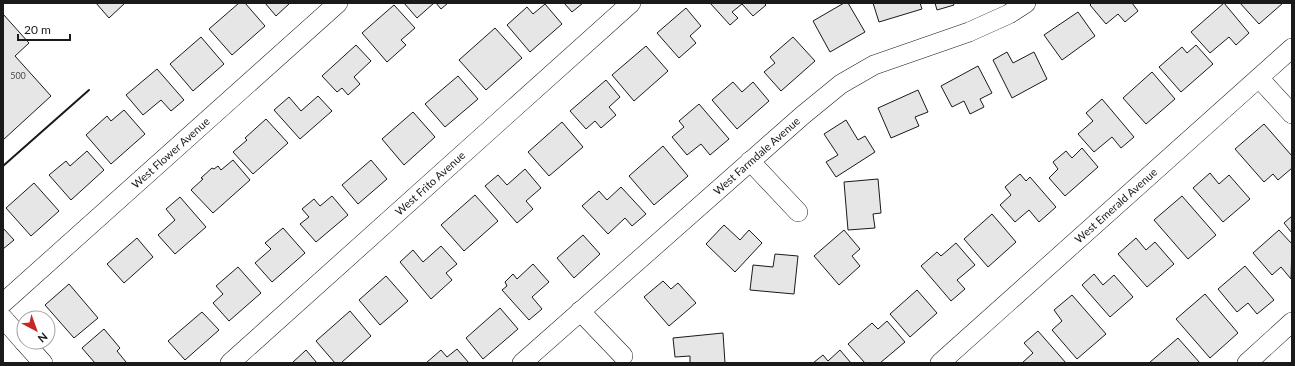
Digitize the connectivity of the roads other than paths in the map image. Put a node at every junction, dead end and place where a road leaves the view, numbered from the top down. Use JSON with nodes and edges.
{"nodes":[{"id":1,"x":338,"y":3,"type":"edge"},
{"id":2,"x":631,"y":3,"type":"edge"},
{"id":3,"x":1026,"y":3,"type":"edge"},
{"id":4,"x":1292,"y":48,"type":"edge"},
{"id":5,"x":1259,"y":78,"type":"junction"},
{"id":6,"x":1292,"y":114,"type":"edge"},
{"id":7,"x":750,"y":161,"type":"junction"},
{"id":8,"x":798,"y":212,"type":"dead end"},
{"id":9,"x":3,"y":303,"type":"edge"},
{"id":10,"x":580,"y":311,"type":"junction"},
{"id":11,"x":3,"y":318,"type":"edge"},
{"id":12,"x":1292,"y":322,"type":"edge"},
{"id":13,"x":16,"y":333,"type":"edge"},
{"id":14,"x":31,"y":350,"type":"edge"},
{"id":15,"x":623,"y":356,"type":"dead end"},
{"id":16,"x":43,"y":363,"type":"edge"},
{"id":17,"x":230,"y":363,"type":"edge"},
{"id":18,"x":522,"y":363,"type":"edge"},
{"id":19,"x":940,"y":363,"type":"edge"},
{"id":20,"x":1246,"y":363,"type":"edge"}],
"edges":[{"from":1,"to":9,"type":"street","name":"West Flower Avenue"},
{"from":2,"to":17,"type":"street","name":"West Frito Avenue"},
{"from":3,"to":7,"type":"street","name":"West Farmdale Avenue"},
{"from":4,"to":5,"type":"street","name":"West Emerald Avenue"},
{"from":5,"to":6,"type":"street"},
{"from":5,"to":19,"type":"street","name":"West Emerald Avenue"},
{"from":7,"to":8,"type":"street"},
{"from":7,"to":10,"type":"street","name":"West Farmdale Avenue"},
{"from":10,"to":15,"type":"street"},
{"from":10,"to":18,"type":"street","name":"West Farmdale Avenue"},
{"from":11,"to":13,"type":"street"},
{"from":12,"to":20,"type":"street"},
{"from":14,"to":16,"type":"street"}]}
